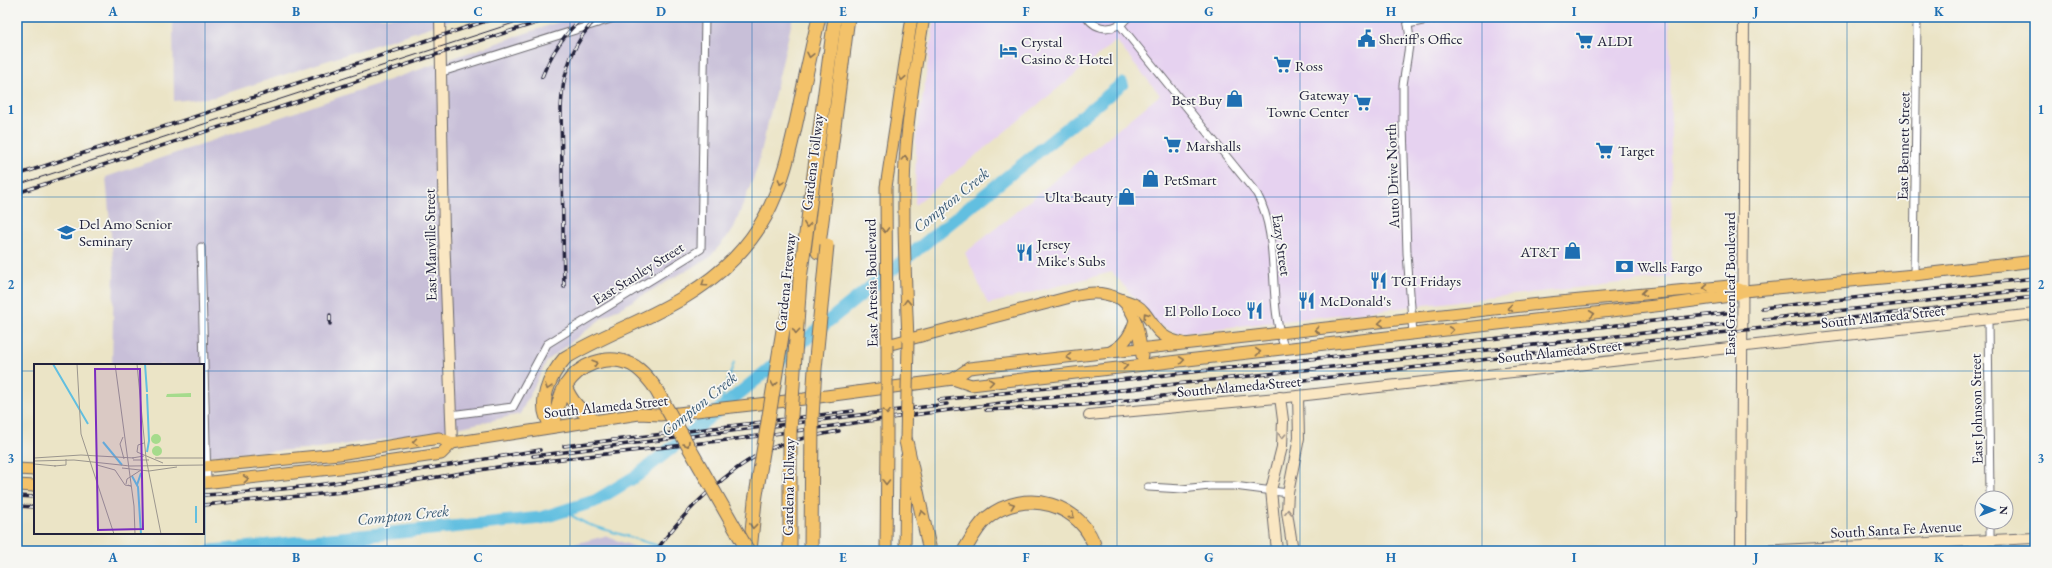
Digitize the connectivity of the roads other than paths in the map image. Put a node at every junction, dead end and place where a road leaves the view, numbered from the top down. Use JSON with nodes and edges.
{"nodes":[{"id":1,"x":440,"y":17,"type":"edge"},
{"id":2,"x":617,"y":17,"type":"edge"},
{"id":3,"x":705,"y":17,"type":"edge"},
{"id":4,"x":819,"y":17,"type":"edge"},
{"id":5,"x":835,"y":17,"type":"edge"},
{"id":6,"x":842,"y":17,"type":"edge"},
{"id":7,"x":848,"y":17,"type":"edge"},
{"id":8,"x":856,"y":17,"type":"edge"},
{"id":9,"x":912,"y":17,"type":"edge"},
{"id":10,"x":924,"y":17,"type":"edge"},
{"id":11,"x":1087,"y":17,"type":"edge"},
{"id":12,"x":1128,"y":17,"type":"edge"},
{"id":13,"x":1442,"y":17,"type":"edge"},
{"id":14,"x":1744,"y":17,"type":"edge"},
{"id":15,"x":1917,"y":17,"type":"edge"},
{"id":16,"x":1407,"y":21,"type":"edge"},
{"id":17,"x":1120,"y":24,"type":"junction"},
{"id":18,"x":442,"y":72,"type":"junction"},
{"id":19,"x":897,"y":110,"type":"junction"},
{"id":20,"x":909,"y":111,"type":"junction"},
{"id":21,"x":814,"y":173,"type":"junction"},
{"id":22,"x":2035,"y":245,"type":"edge"},
{"id":23,"x":201,"y":247,"type":"dead end"},
{"id":24,"x":822,"y":248,"type":"junction"},
{"id":25,"x":2035,"y":261,"type":"edge"},
{"id":26,"x":1914,"y":276,"type":"junction"},
{"id":27,"x":800,"y":279,"type":"junction"},
{"id":28,"x":1744,"y":291,"type":"junction"},
{"id":29,"x":1122,"y":299,"type":"junction"},
{"id":30,"x":2035,"y":314,"type":"edge"},
{"id":31,"x":1413,"y":319,"type":"junction"},
{"id":32,"x":1135,"y":320,"type":"junction"},
{"id":33,"x":1988,"y":320,"type":"junction"},
{"id":34,"x":1280,"y":334,"type":"junction"},
{"id":35,"x":1413,"y":334,"type":"junction"},
{"id":36,"x":913,"y":339,"type":"junction"},
{"id":37,"x":1188,"y":344,"type":"junction"},
{"id":38,"x":887,"y":345,"type":"junction"},
{"id":39,"x":1744,"y":346,"type":"junction"},
{"id":40,"x":1141,"y":349,"type":"junction"},
{"id":41,"x":1285,"y":349,"type":"junction"},
{"id":42,"x":1108,"y":353,"type":"junction"},
{"id":43,"x":203,"y":364,"type":"edge"},
{"id":44,"x":1143,"y":364,"type":"junction"},
{"id":45,"x":953,"y":378,"type":"junction"},
{"id":46,"x":565,"y":386,"type":"junction"},
{"id":47,"x":1298,"y":396,"type":"junction"},
{"id":48,"x":1280,"y":397,"type":"junction"},
{"id":49,"x":204,"y":412,"type":"edge"},
{"id":50,"x":450,"y":415,"type":"junction"},
{"id":51,"x":1089,"y":415,"type":"dead end"},
{"id":52,"x":593,"y":420,"type":"junction"},
{"id":53,"x":552,"y":426,"type":"junction"},
{"id":54,"x":906,"y":441,"type":"junction"},
{"id":55,"x":452,"y":442,"type":"junction"},
{"id":56,"x":205,"y":467,"type":"edge"},
{"id":57,"x":17,"y":469,"type":"edge"},
{"id":58,"x":34,"y":470,"type":"edge"},
{"id":59,"x":205,"y":483,"type":"edge"},
{"id":60,"x":17,"y":485,"type":"edge"},
{"id":61,"x":34,"y":486,"type":"edge"},
{"id":62,"x":1148,"y":487,"type":"dead end"},
{"id":63,"x":1272,"y":490,"type":"junction"},
{"id":64,"x":1990,"y":490,"type":"edge"},
{"id":65,"x":1288,"y":493,"type":"junction"},
{"id":66,"x":1990,"y":530,"type":"edge"},
{"id":67,"x":2035,"y":538,"type":"edge"},
{"id":68,"x":1990,"y":540,"type":"junction"},
{"id":69,"x":749,"y":551,"type":"edge"},
{"id":70,"x":790,"y":551,"type":"edge"},
{"id":71,"x":803,"y":551,"type":"edge"},
{"id":72,"x":811,"y":551,"type":"edge"},
{"id":73,"x":886,"y":551,"type":"edge"},
{"id":74,"x":904,"y":551,"type":"edge"},
{"id":75,"x":930,"y":551,"type":"edge"},
{"id":76,"x":964,"y":551,"type":"edge"},
{"id":77,"x":1096,"y":551,"type":"edge"},
{"id":78,"x":1277,"y":551,"type":"edge"},
{"id":79,"x":1293,"y":551,"type":"edge"},
{"id":80,"x":1741,"y":551,"type":"edge"},
{"id":81,"x":1759,"y":551,"type":"edge"}],
"edges":[{"from":1,"to":18,"type":"street","name":"East Manville Street"},
{"from":2,"to":18,"type":"street"},
{"from":3,"to":50,"type":"street","name":"East Stanley Street"},
{"from":4,"to":53,"type":"highway","one_way":true},
{"from":5,"to":21,"type":"highway","name":"Gardena Freeway"},
{"from":6,"to":21,"type":"highway","name":"Gardena Tollway"},
{"from":7,"to":24,"type":"highway","name":"Gardena Tollway"},
{"from":8,"to":24,"type":"highway"},
{"from":9,"to":19,"type":"main road","name":"East Artesia Boulevard","one_way":true},
{"from":10,"to":20,"type":"main road"},
{"from":11,"to":17,"type":"street"},
{"from":12,"to":17,"type":"street"},
{"from":13,"to":16,"type":"street"},
{"from":14,"to":28,"type":"street","name":"East Greenleaf Boulevard"},
{"from":15,"to":26,"type":"street","name":"East Bennett Street"},
{"from":16,"to":31,"type":"street","name":"Auto Drive North"},
{"from":17,"to":34,"type":"street","name":"Eazy Street"},
{"from":18,"to":50,"type":"street","name":"East Manville Street"},
{"from":19,"to":20,"type":"main road"},
{"from":19,"to":38,"type":"main road","name":"East Artesia Boulevard","one_way":true},
{"from":36,"to":20,"type":"main road","one_way":true},
{"from":21,"to":27,"type":"highway","name":"Gardena Freeway","one_way":true},
{"from":22,"to":25,"type":"street"},
{"from":23,"to":43,"type":"street"},
{"from":24,"to":71,"type":"highway","name":"Gardena Tollway"},
{"from":24,"to":72,"type":"highway","bridge":true},
{"from":25,"to":26,"type":"main road","name":"South Alameda Street"},
{"from":26,"to":28,"type":"main road","name":"South Alameda Street"},
{"from":27,"to":69,"type":"highway","one_way":true,"bridge":true},
{"from":27,"to":70,"type":"highway","name":"Gardena Freeway","one_way":true,"bridge":true},
{"from":28,"to":31,"type":"main road","name":"South Alameda Street","one_way":true},
{"from":35,"to":28,"type":"main road","name":"South Alameda Street","one_way":true},
{"from":28,"to":39,"type":"street","name":"East Greenleaf Boulevard"},
{"from":29,"to":32,"type":"main road"},
{"from":29,"to":36,"type":"main road"},
{"from":37,"to":29,"type":"main road","one_way":true},
{"from":30,"to":33,"type":"street","name":"South Alameda Street"},
{"from":31,"to":34,"type":"main road","name":"South Alameda Street","one_way":true},
{"from":31,"to":35,"type":"street","name":"Auto Drive North"},
{"from":32,"to":40,"type":"main road"},
{"from":32,"to":42,"type":"main road"},
{"from":33,"to":39,"type":"street","name":"South Alameda Street"},
{"from":33,"to":64,"type":"street","name":"East Johnson Street"},
{"from":34,"to":37,"type":"main road","name":"South Alameda Street"},
{"from":34,"to":41,"type":"street","name":"Eazy Street"},
{"from":35,"to":41,"type":"main road","name":"South Alameda Street"},
{"from":36,"to":38,"type":"main road"},
{"from":36,"to":54,"type":"main road","bridge":true},
{"from":37,"to":40,"type":"main road","name":"South Alameda Street"},
{"from":38,"to":73,"type":"main road","name":"East Artesia Boulevard","one_way":true,"bridge":true},
{"from":39,"to":47,"type":"street","name":"South Alameda Street"},
{"from":39,"to":80,"type":"street","name":"East Greenleaf Boulevard"},
{"from":40,"to":42,"type":"main road","name":"South Alameda Street"},
{"from":40,"to":44,"type":"main road"},
{"from":44,"to":41,"type":"main road","name":"South Alameda Street","one_way":true},
{"from":42,"to":45,"type":"main road","name":"South Alameda Street","one_way":true},
{"from":45,"to":44,"type":"main road","name":"South Alameda Street","one_way":true},
{"from":45,"to":52,"type":"main road","name":"South Alameda Street","bridge":true},
{"from":46,"to":52,"type":"highway"},
{"from":46,"to":53,"type":"highway"},
{"from":46,"to":69,"type":"highway","one_way":true,"bridge":true},
{"from":47,"to":48,"type":"street","name":"South Alameda Street"},
{"from":47,"to":65,"type":"street"},
{"from":48,"to":51,"type":"street","name":"South Alameda Street"},
{"from":48,"to":63,"type":"street","one_way":true},
{"from":49,"to":56,"type":"street"},
{"from":50,"to":55,"type":"street","name":"East Manville Street"},
{"from":52,"to":53,"type":"main road","name":"South Alameda Street"},
{"from":53,"to":55,"type":"main road","name":"South Alameda Street"},
{"from":54,"to":74,"type":"main road"},
{"from":75,"to":54,"type":"highway","one_way":true},
{"from":55,"to":56,"type":"main road","name":"South Alameda Street","one_way":true},
{"from":59,"to":55,"type":"main road","one_way":true},
{"from":56,"to":59,"type":"street"},
{"from":57,"to":58,"type":"main road"},
{"from":60,"to":61,"type":"main road"},
{"from":62,"to":63,"type":"street"},
{"from":63,"to":65,"type":"street"},
{"from":63,"to":78,"type":"street"},
{"from":79,"to":65,"type":"street","one_way":true},
{"from":66,"to":68,"type":"street"},
{"from":67,"to":68,"type":"street","name":"South Santa Fe Avenue"},
{"from":68,"to":81,"type":"street","name":"South Santa Fe Avenue"},
{"from":76,"to":77,"type":"highway","one_way":true}]}
